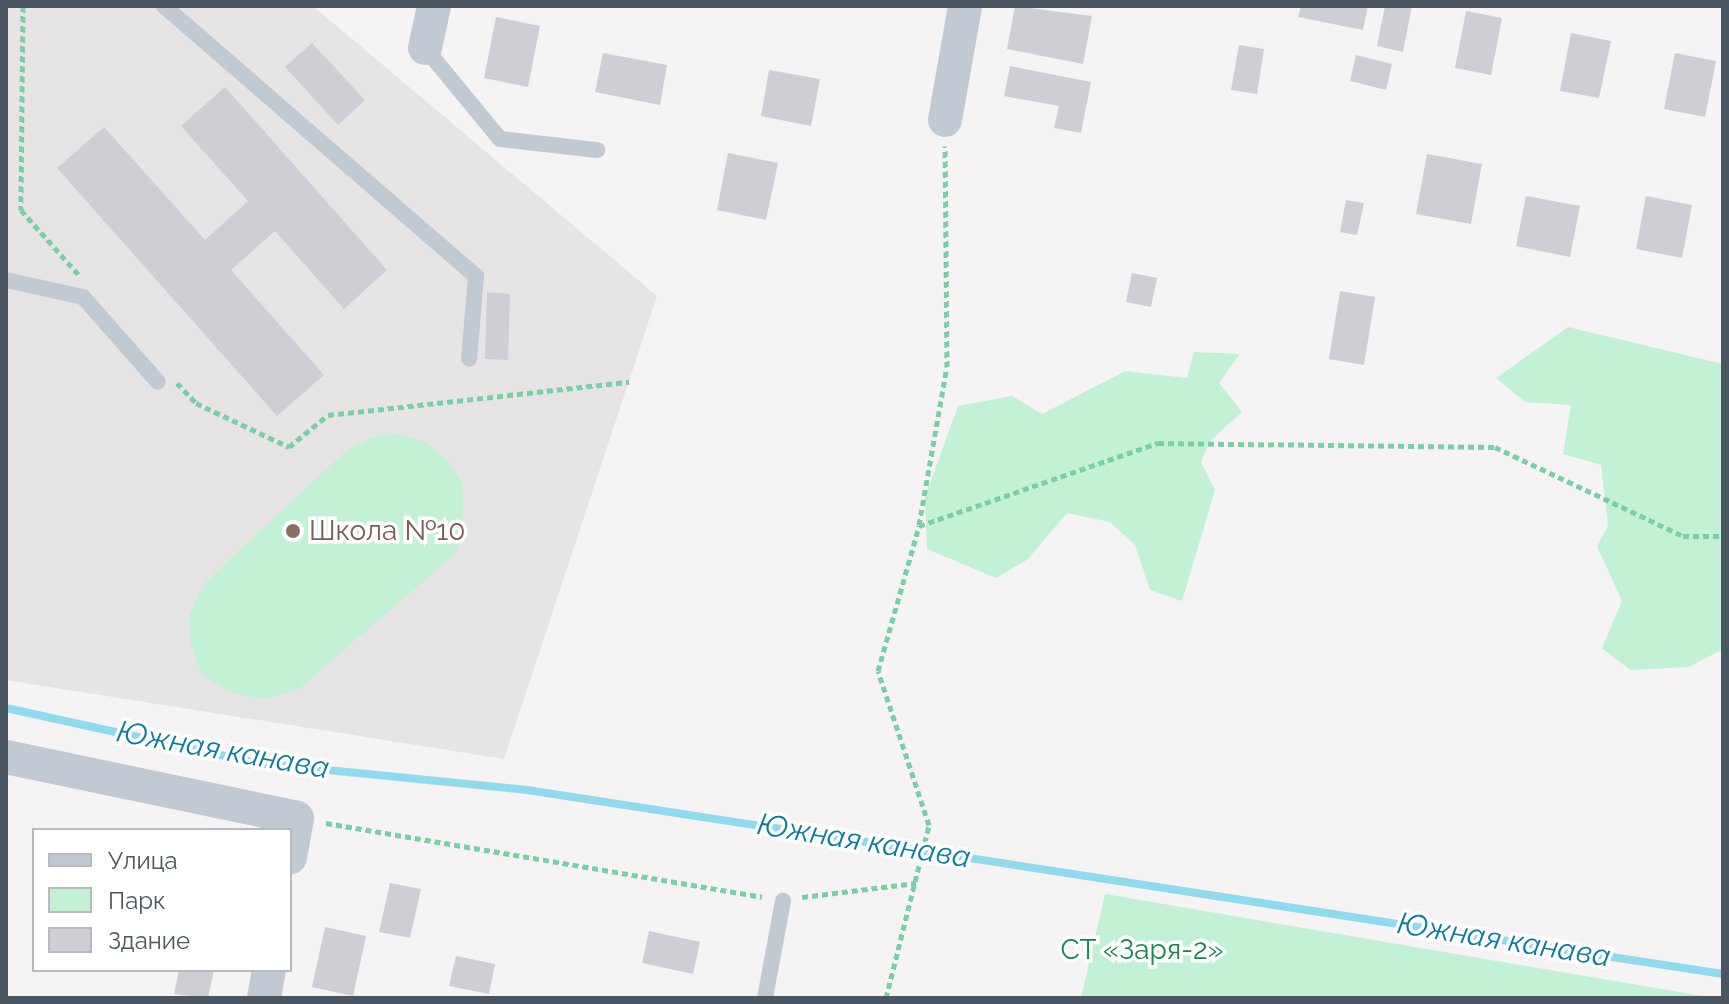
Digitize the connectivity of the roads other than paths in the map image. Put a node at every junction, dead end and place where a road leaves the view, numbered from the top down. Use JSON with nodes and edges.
{"nodes":[{"id":1,"x":164,"y":6,"type":"edge"},
{"id":2,"x":434,"y":6,"type":"edge"},
{"id":3,"x":965,"y":6,"type":"edge"},
{"id":4,"x":425,"y":48,"type":"joint"},
{"id":5,"x":945,"y":120,"type":"road end"},
{"id":6,"x":597,"y":150,"type":"dead end"},
{"id":7,"x":6,"y":280,"type":"edge"},
{"id":8,"x":469,"y":359,"type":"dead end"},
{"id":9,"x":158,"y":382,"type":"dead end"},
{"id":10,"x":6,"y":757,"type":"edge"},
{"id":11,"x":292,"y":846,"type":"edge"},
{"id":12,"x":783,"y":901,"type":"road end"},
{"id":13,"x":269,"y":972,"type":"edge"},
{"id":14,"x":264,"y":998,"type":"edge"},
{"id":15,"x":765,"y":998,"type":"edge"}],
"edges":[{"from":1,"to":8,"type":"lane"},
{"from":2,"to":4,"type":"street"},
{"from":3,"to":5,"type":"street"},
{"from":4,"to":6,"type":"lane"},
{"from":7,"to":9,"type":"lane"},
{"from":10,"to":11,"type":"street"},
{"from":12,"to":15,"type":"lane"},
{"from":13,"to":14,"type":"street"}]}
